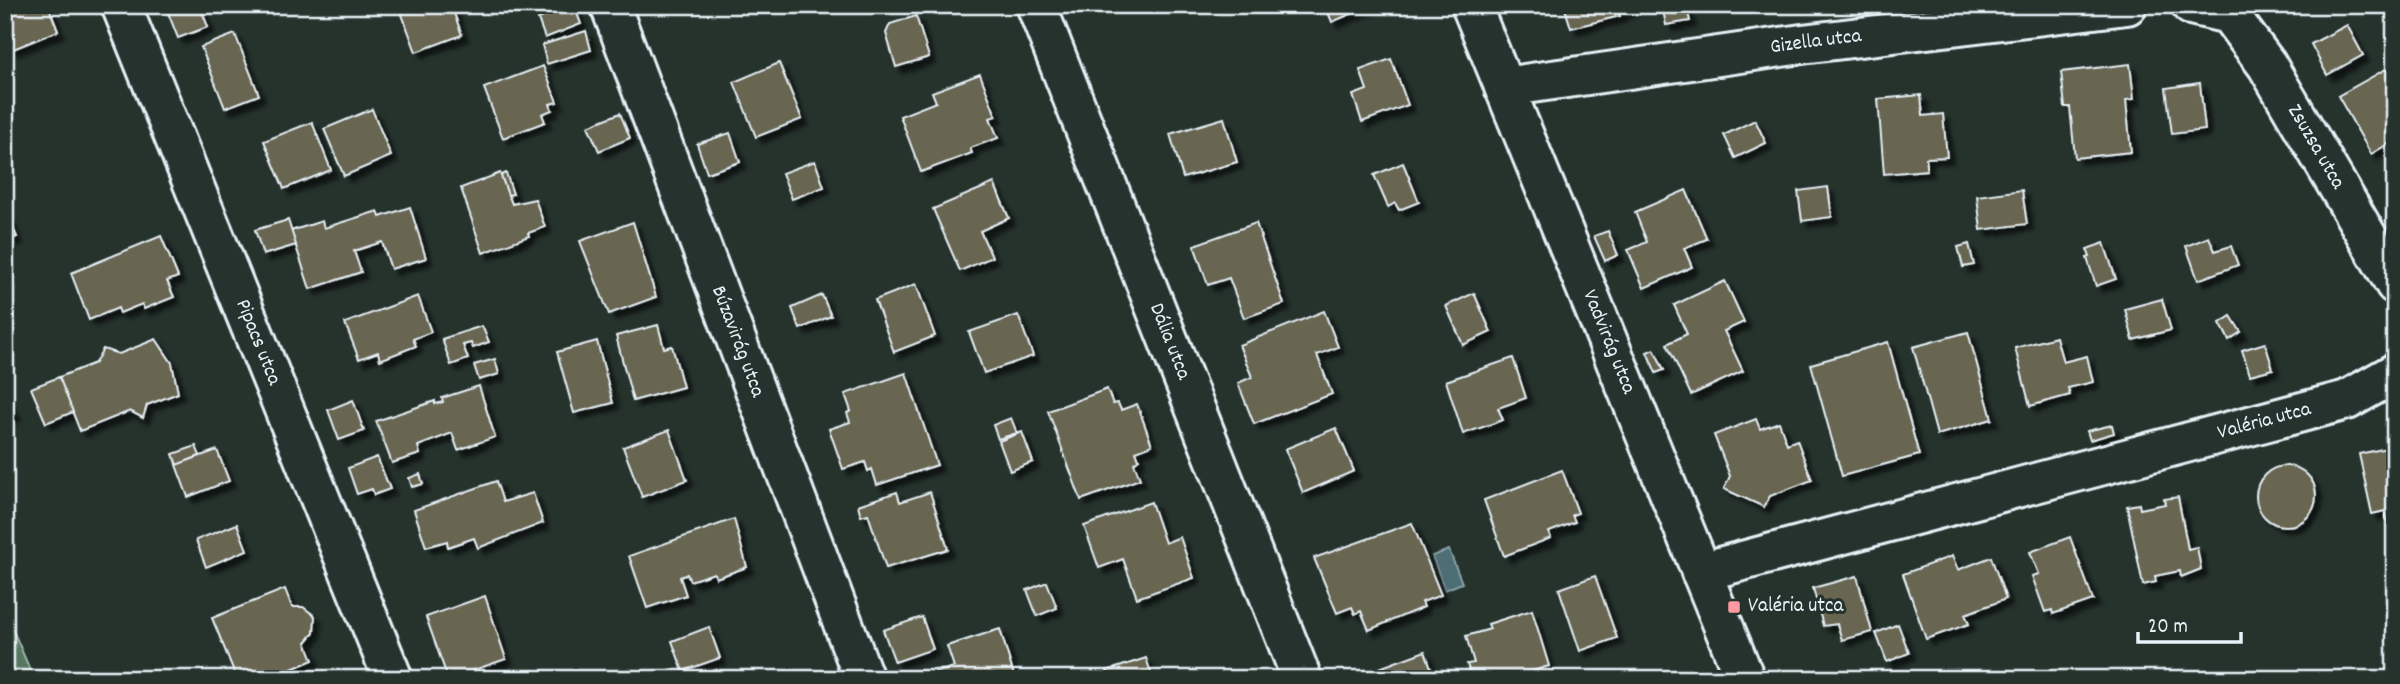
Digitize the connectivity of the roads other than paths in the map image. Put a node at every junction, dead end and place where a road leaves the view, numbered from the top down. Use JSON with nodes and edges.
{"nodes":[{"id":1,"x":121,"y":5,"type":"edge"},
{"id":2,"x":610,"y":5,"type":"edge"},
{"id":3,"x":1036,"y":5,"type":"edge"},
{"id":4,"x":1471,"y":5,"type":"edge"},
{"id":5,"x":2127,"y":5,"type":"edge"},
{"id":6,"x":2191,"y":5,"type":"edge"},
{"id":7,"x":1504,"y":87,"type":"junction"},
{"id":8,"x":2395,"y":284,"type":"edge"},
{"id":9,"x":2387,"y":379,"type":"edge"},
{"id":10,"x":1700,"y":572,"type":"junction"},
{"id":11,"x":393,"y":679,"type":"edge"},
{"id":12,"x":864,"y":679,"type":"edge"},
{"id":13,"x":1302,"y":679,"type":"edge"},
{"id":14,"x":1745,"y":679,"type":"edge"}],
"edges":[{"from":1,"to":11,"type":"street","name":"Pipacs utca"},
{"from":2,"to":12,"type":"street","name":"Búzavirág utca"},
{"from":3,"to":13,"type":"street","name":"Dália utca"},
{"from":4,"to":7,"type":"street","name":"Vadvirág utca"},
{"from":5,"to":7,"type":"street","name":"Gizella utca"},
{"from":6,"to":8,"type":"street","name":"Zsuzsa utca"},
{"from":7,"to":10,"type":"street","name":"Vadvirág utca"},
{"from":9,"to":10,"type":"street","name":"Valéria utca"},
{"from":10,"to":14,"type":"street","name":"Vadvirág utca"}]}
